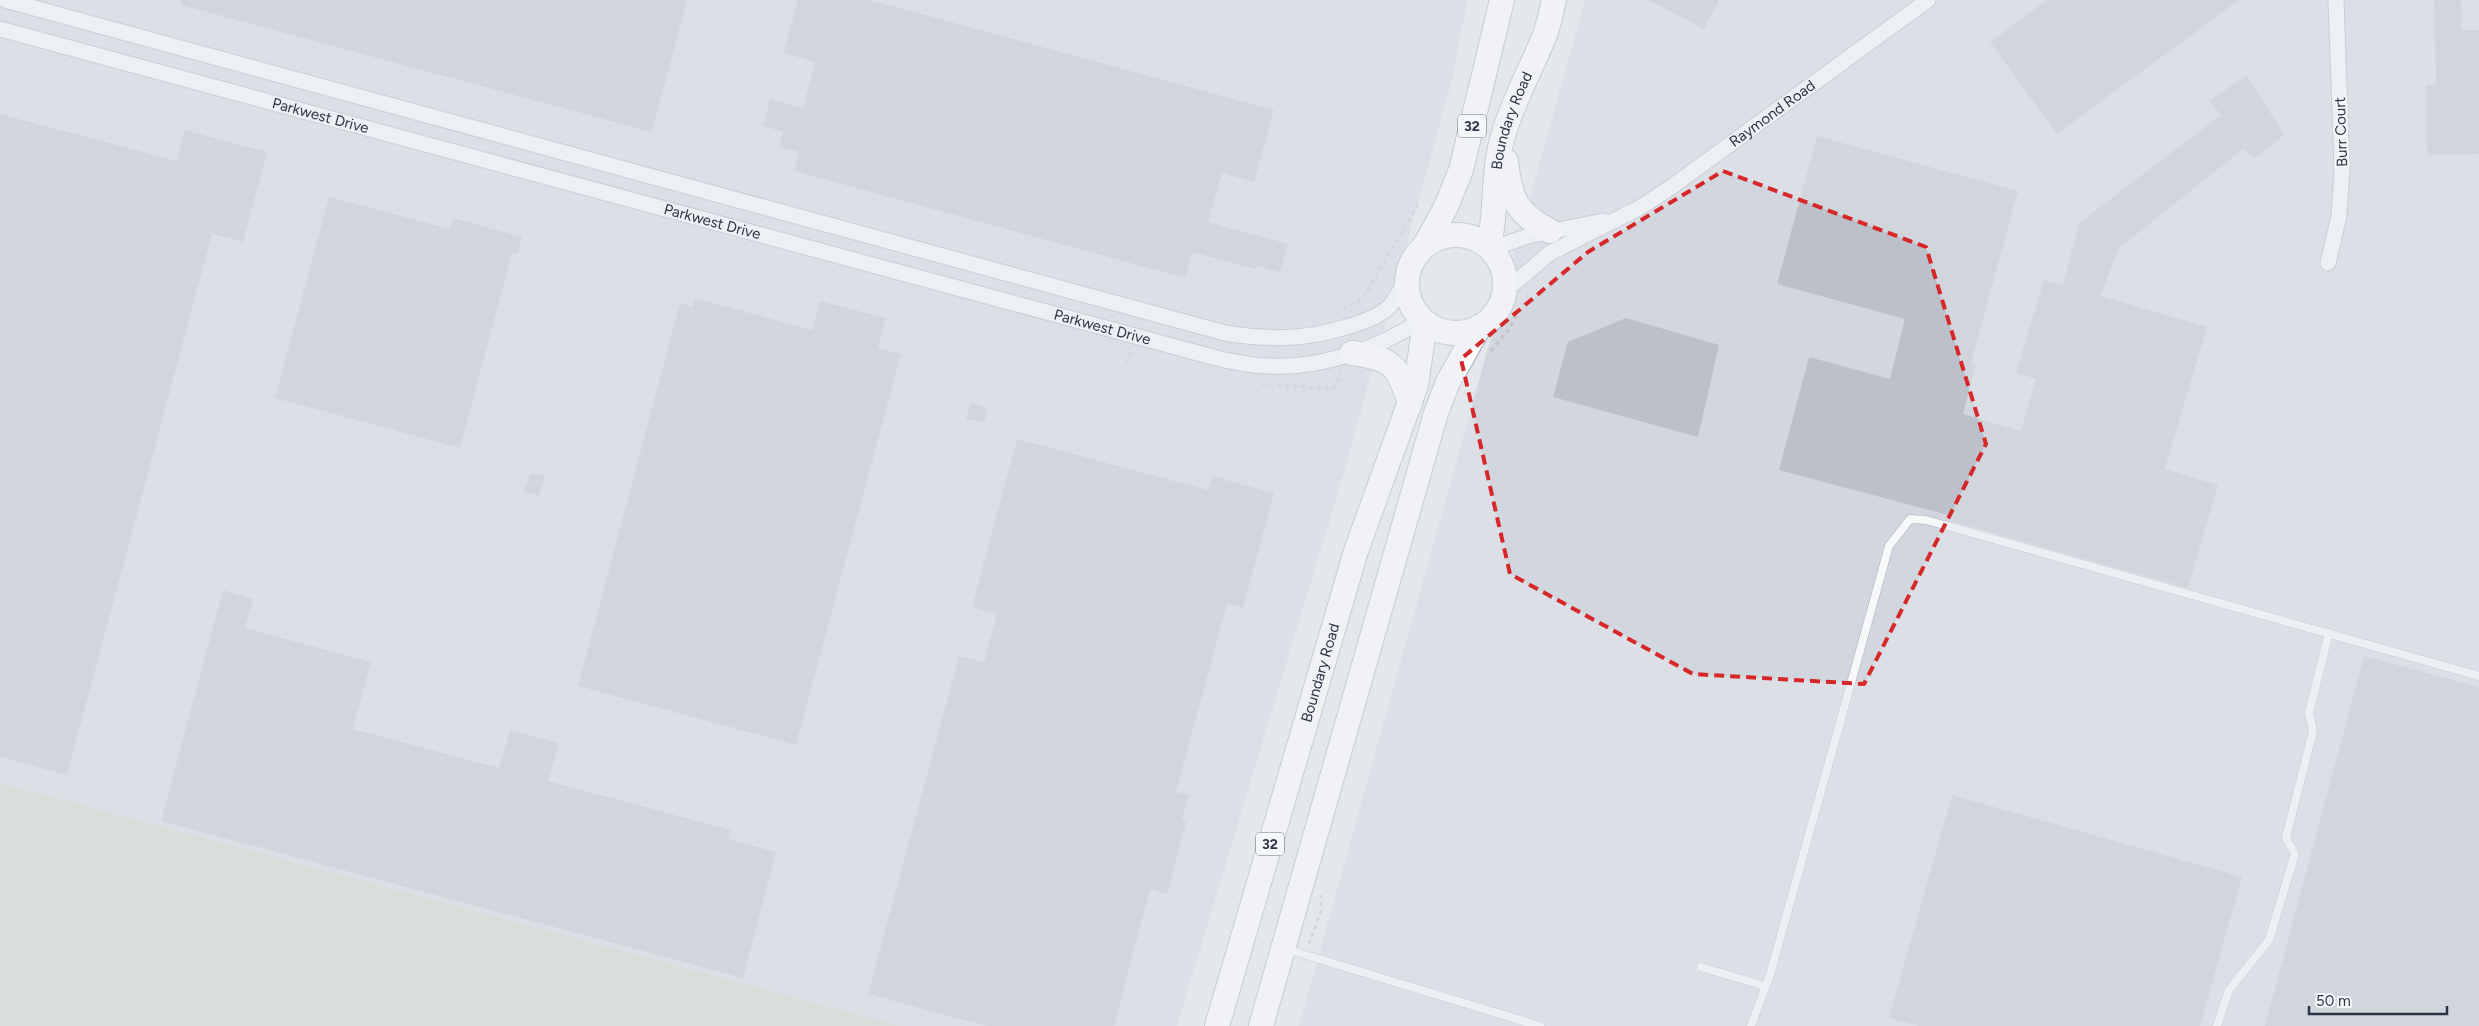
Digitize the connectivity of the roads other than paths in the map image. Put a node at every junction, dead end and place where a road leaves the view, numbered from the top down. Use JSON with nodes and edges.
{"nodes":[{"id":1,"x":5,"y":0,"type":"edge"},
{"id":2,"x":1502,"y":0,"type":"edge"},
{"id":3,"x":1554,"y":0,"type":"edge"},
{"id":4,"x":1928,"y":0,"type":"edge"},
{"id":5,"x":2336,"y":0,"type":"edge"},
{"id":6,"x":0,"y":29,"type":"edge"},
{"id":7,"x":1503,"y":135,"type":"junction"},
{"id":8,"x":1614,"y":219,"type":"junction"},
{"id":9,"x":1550,"y":231,"type":"junction"},
{"id":10,"x":1425,"y":245,"type":"junction"},
{"id":11,"x":1490,"y":248,"type":"junction"},
{"id":12,"x":970,"y":264,"type":"junction"},
{"id":13,"x":2328,"y":264,"type":"dead end"},
{"id":14,"x":1407,"y":275,"type":"junction"},
{"id":15,"x":963,"y":288,"type":"junction"},
{"id":16,"x":1505,"y":291,"type":"junction"},
{"id":17,"x":1423,"y":321,"type":"junction"},
{"id":18,"x":1479,"y":327,"type":"junction"},
{"id":19,"x":1352,"y":353,"type":"junction"},
{"id":20,"x":1410,"y":404,"type":"junction"},
{"id":21,"x":2329,"y":633,"type":"junction"},
{"id":22,"x":2479,"y":676,"type":"edge"},
{"id":23,"x":1294,"y":952,"type":"junction"},
{"id":24,"x":1701,"y":968,"type":"dead end"},
{"id":25,"x":1765,"y":986,"type":"junction"},
{"id":26,"x":1217,"y":1026,"type":"edge"},
{"id":27,"x":1262,"y":1026,"type":"edge"},
{"id":28,"x":1540,"y":1026,"type":"edge"},
{"id":29,"x":1751,"y":1026,"type":"edge"},
{"id":30,"x":2217,"y":1026,"type":"edge"}],
"edges":[{"from":1,"to":12,"type":"street","name":"Parkwest Drive"},
{"from":2,"to":10,"type":"main road","number":"32"},
{"from":3,"to":7,"type":"main road","name":"Boundary Road","number":"32"},
{"from":4,"to":8,"type":"street","name":"Raymond Road"},
{"from":5,"to":13,"type":"street","name":"Burr Court"},
{"from":6,"to":15,"type":"street","name":"Parkwest Drive"},
{"from":7,"to":9,"type":"main road"},
{"from":7,"to":11,"type":"main road","name":"Boundary Road","number":"32"},
{"from":8,"to":9,"type":"street","name":"Raymond Road"},
{"from":8,"to":16,"type":"street","name":"Raymond Road"},
{"from":9,"to":11,"type":"street","name":"Raymond Road"},
{"from":10,"to":11,"type":"main road"},
{"from":10,"to":14,"type":"main road","number":"32"},
{"from":11,"to":16,"type":"main road"},
{"from":12,"to":14,"type":"street","name":"Parkwest Drive"},
{"from":12,"to":15,"type":"street"},
{"from":14,"to":17,"type":"main road"},
{"from":15,"to":19,"type":"street","name":"Parkwest Drive"},
{"from":16,"to":18,"type":"main road"},
{"from":17,"to":18,"type":"main road"},
{"from":17,"to":19,"type":"street","name":"Parkwest Drive"},
{"from":17,"to":20,"type":"main road","name":"Boundary Road","number":"32"},
{"from":18,"to":23,"type":"main road"},
{"from":19,"to":20,"type":"main road"},
{"from":20,"to":26,"type":"main road","name":"Boundary Road","number":"32"},
{"from":21,"to":22,"type":"lane"},
{"from":21,"to":25,"type":"lane"},
{"from":21,"to":30,"type":"lane"},
{"from":23,"to":27,"type":"main road"},
{"from":23,"to":28,"type":"lane"},
{"from":24,"to":25,"type":"lane"},
{"from":25,"to":29,"type":"lane"}]}
